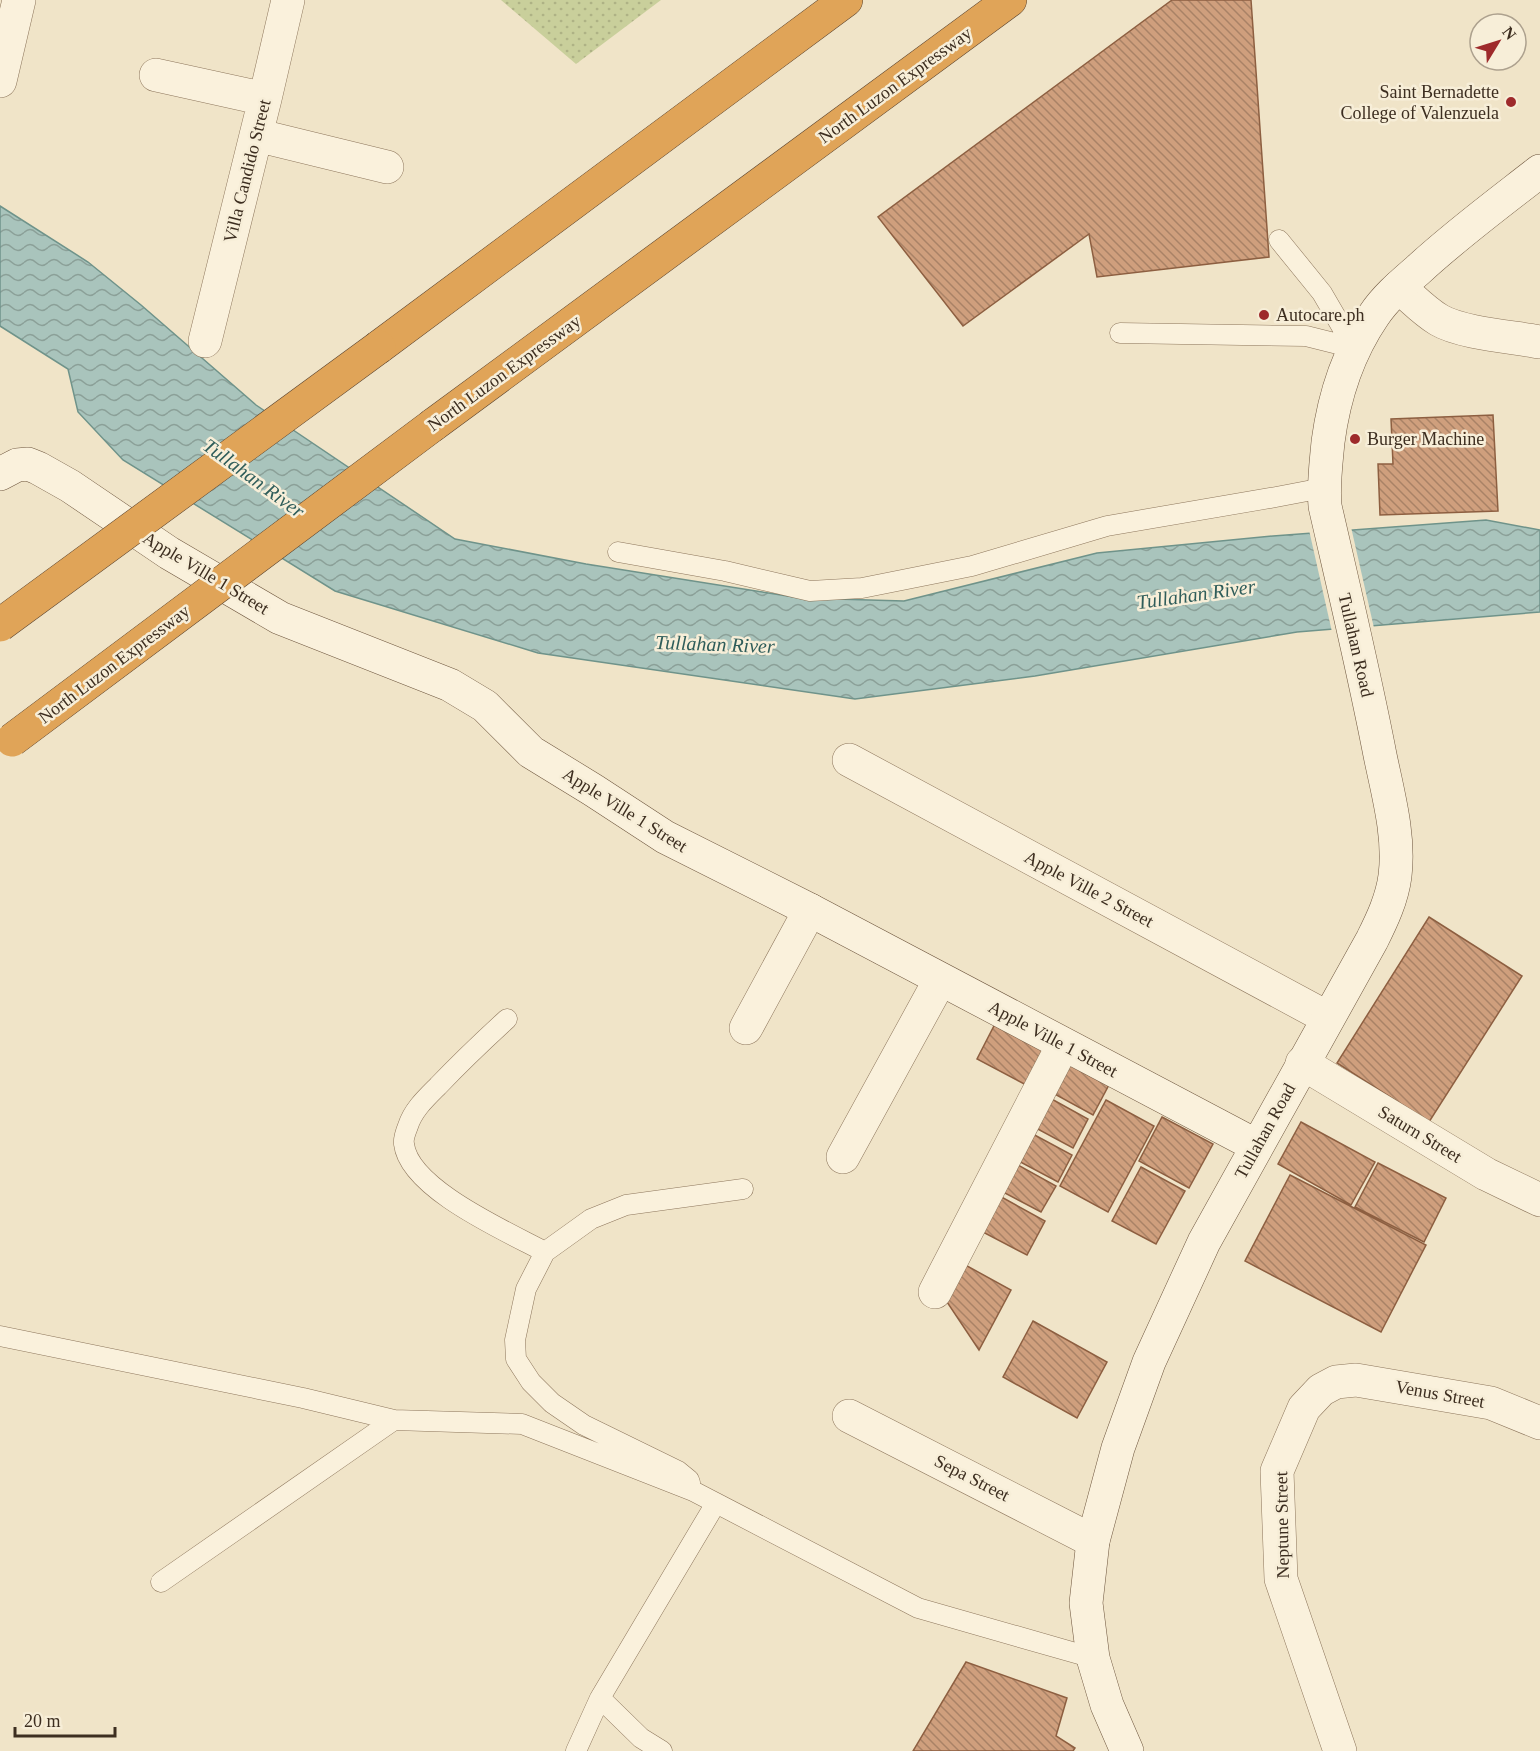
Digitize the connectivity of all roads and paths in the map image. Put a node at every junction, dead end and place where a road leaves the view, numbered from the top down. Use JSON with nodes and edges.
{"nodes":[{"id":1,"x":19,"y":0,"type":"edge"},
{"id":2,"x":288,"y":0,"type":"edge"},
{"id":3,"x":846,"y":0,"type":"edge"},
{"id":4,"x":1010,"y":0,"type":"edge"},
{"id":5,"x":5,"y":37,"type":"edge"},
{"id":6,"x":156,"y":75,"type":"dead end"},
{"id":7,"x":0,"y":81,"type":"edge"},
{"id":8,"x":265,"y":99,"type":"junction"},
{"id":9,"x":256,"y":135,"type":"junction"},
{"id":10,"x":387,"y":167,"type":"dead end"},
{"id":11,"x":1540,"y":171,"type":"edge"},
{"id":12,"x":1279,"y":240,"type":"dead end"},
{"id":13,"x":1399,"y":287,"type":"junction"},
{"id":14,"x":1120,"y":333,"type":"dead end"},
{"id":15,"x":205,"y":341,"type":"dead end"},
{"id":16,"x":1540,"y":342,"type":"edge"},
{"id":17,"x":1354,"y":348,"type":"junction"},
{"id":18,"x":4,"y":471,"type":"edge"},
{"id":19,"x":1324,"y":497,"type":"junction"},
{"id":20,"x":618,"y":552,"type":"dead end"},
{"id":21,"x":0,"y":625,"type":"edge"},
{"id":22,"x":6,"y":745,"type":"edge"},
{"id":23,"x":849,"y":760,"type":"dead end"},
{"id":24,"x":810,"y":910,"type":"junction"},
{"id":25,"x":940,"y":980,"type":"junction"},
{"id":26,"x":1328,"y":1018,"type":"junction"},
{"id":27,"x":507,"y":1019,"type":"dead end"},
{"id":28,"x":746,"y":1028,"type":"dead end"},
{"id":29,"x":1063,"y":1045,"type":"junction"},
{"id":30,"x":1302,"y":1064,"type":"junction"},
{"id":31,"x":1257,"y":1146,"type":"junction"},
{"id":32,"x":843,"y":1157,"type":"dead end"},
{"id":33,"x":743,"y":1189,"type":"dead end"},
{"id":34,"x":1540,"y":1200,"type":"edge"},
{"id":35,"x":546,"y":1252,"type":"junction"},
{"id":36,"x":934,"y":1292,"type":"dead end"},
{"id":37,"x":0,"y":1336,"type":"edge"},
{"id":38,"x":1336,"y":1382,"type":"joint"},
{"id":39,"x":849,"y":1416,"type":"dead end"},
{"id":40,"x":394,"y":1420,"type":"junction"},
{"id":41,"x":1540,"y":1423,"type":"edge"},
{"id":42,"x":693,"y":1491,"type":"junction"},
{"id":43,"x":716,"y":1503,"type":"junction"},
{"id":44,"x":1093,"y":1541,"type":"junction"},
{"id":45,"x":161,"y":1582,"type":"dead end"},
{"id":46,"x":1093,"y":1658,"type":"junction"},
{"id":47,"x":600,"y":1698,"type":"junction"},
{"id":48,"x":576,"y":1751,"type":"edge"},
{"id":49,"x":662,"y":1751,"type":"edge"},
{"id":50,"x":1127,"y":1751,"type":"edge"},
{"id":51,"x":1340,"y":1751,"type":"edge"}],
"edges":[{"from":1,"to":5,"type":"main road"},
{"from":2,"to":8,"type":"main road","name":"Villa Candido Street"},
{"from":3,"to":21,"type":"highway","bridge":true},
{"from":4,"to":22,"type":"highway","name":"North Luzon Expressway","bridge":true},
{"from":5,"to":7,"type":"main road"},
{"from":6,"to":8,"type":"main road"},
{"from":8,"to":9,"type":"main road","name":"Villa Candido Street"},
{"from":9,"to":10,"type":"main road"},
{"from":9,"to":15,"type":"main road","name":"Villa Candido Street"},
{"from":11,"to":13,"type":"main road","name":"Tullahan Road"},
{"from":12,"to":17,"type":"lane"},
{"from":13,"to":16,"type":"main road"},
{"from":13,"to":17,"type":"main road","name":"Tullahan Road"},
{"from":14,"to":17,"type":"lane"},
{"from":17,"to":19,"type":"main road","name":"Tullahan Road"},
{"from":18,"to":24,"type":"main road","name":"Apple Ville 1 Street"},
{"from":19,"to":20,"type":"lane"},
{"from":19,"to":26,"type":"main road","name":"Tullahan Road"},
{"from":23,"to":26,"type":"main road","name":"Apple Ville 2 Street"},
{"from":24,"to":25,"type":"main road","name":"Apple Ville 1 Street"},
{"from":24,"to":28,"type":"main road"},
{"from":25,"to":29,"type":"main road","name":"Apple Ville 1 Street"},
{"from":25,"to":32,"type":"main road"},
{"from":26,"to":30,"type":"main road","name":"Tullahan Road"},
{"from":27,"to":35,"type":"lane"},
{"from":29,"to":31,"type":"main road","name":"Apple Ville 1 Street"},
{"from":29,"to":36,"type":"main road"},
{"from":30,"to":31,"type":"main road","name":"Tullahan Road"},
{"from":30,"to":34,"type":"main road","name":"Saturn Street"},
{"from":31,"to":44,"type":"main road","name":"Tullahan Road"},
{"from":33,"to":35,"type":"lane"},
{"from":35,"to":42,"type":"lane"},
{"from":37,"to":40,"type":"lane"},
{"from":38,"to":41,"type":"main road","name":"Venus Street"},
{"from":38,"to":51,"type":"main road","name":"Neptune Street"},
{"from":39,"to":44,"type":"main road","name":"Sepa Street"},
{"from":40,"to":42,"type":"lane"},
{"from":40,"to":45,"type":"lane"},
{"from":42,"to":43,"type":"lane"},
{"from":43,"to":46,"type":"lane"},
{"from":43,"to":47,"type":"lane"},
{"from":44,"to":46,"type":"main road","name":"Tullahan Road"},
{"from":46,"to":50,"type":"main road","name":"Tullahan Road"},
{"from":47,"to":48,"type":"lane"},
{"from":47,"to":49,"type":"lane"}]}
